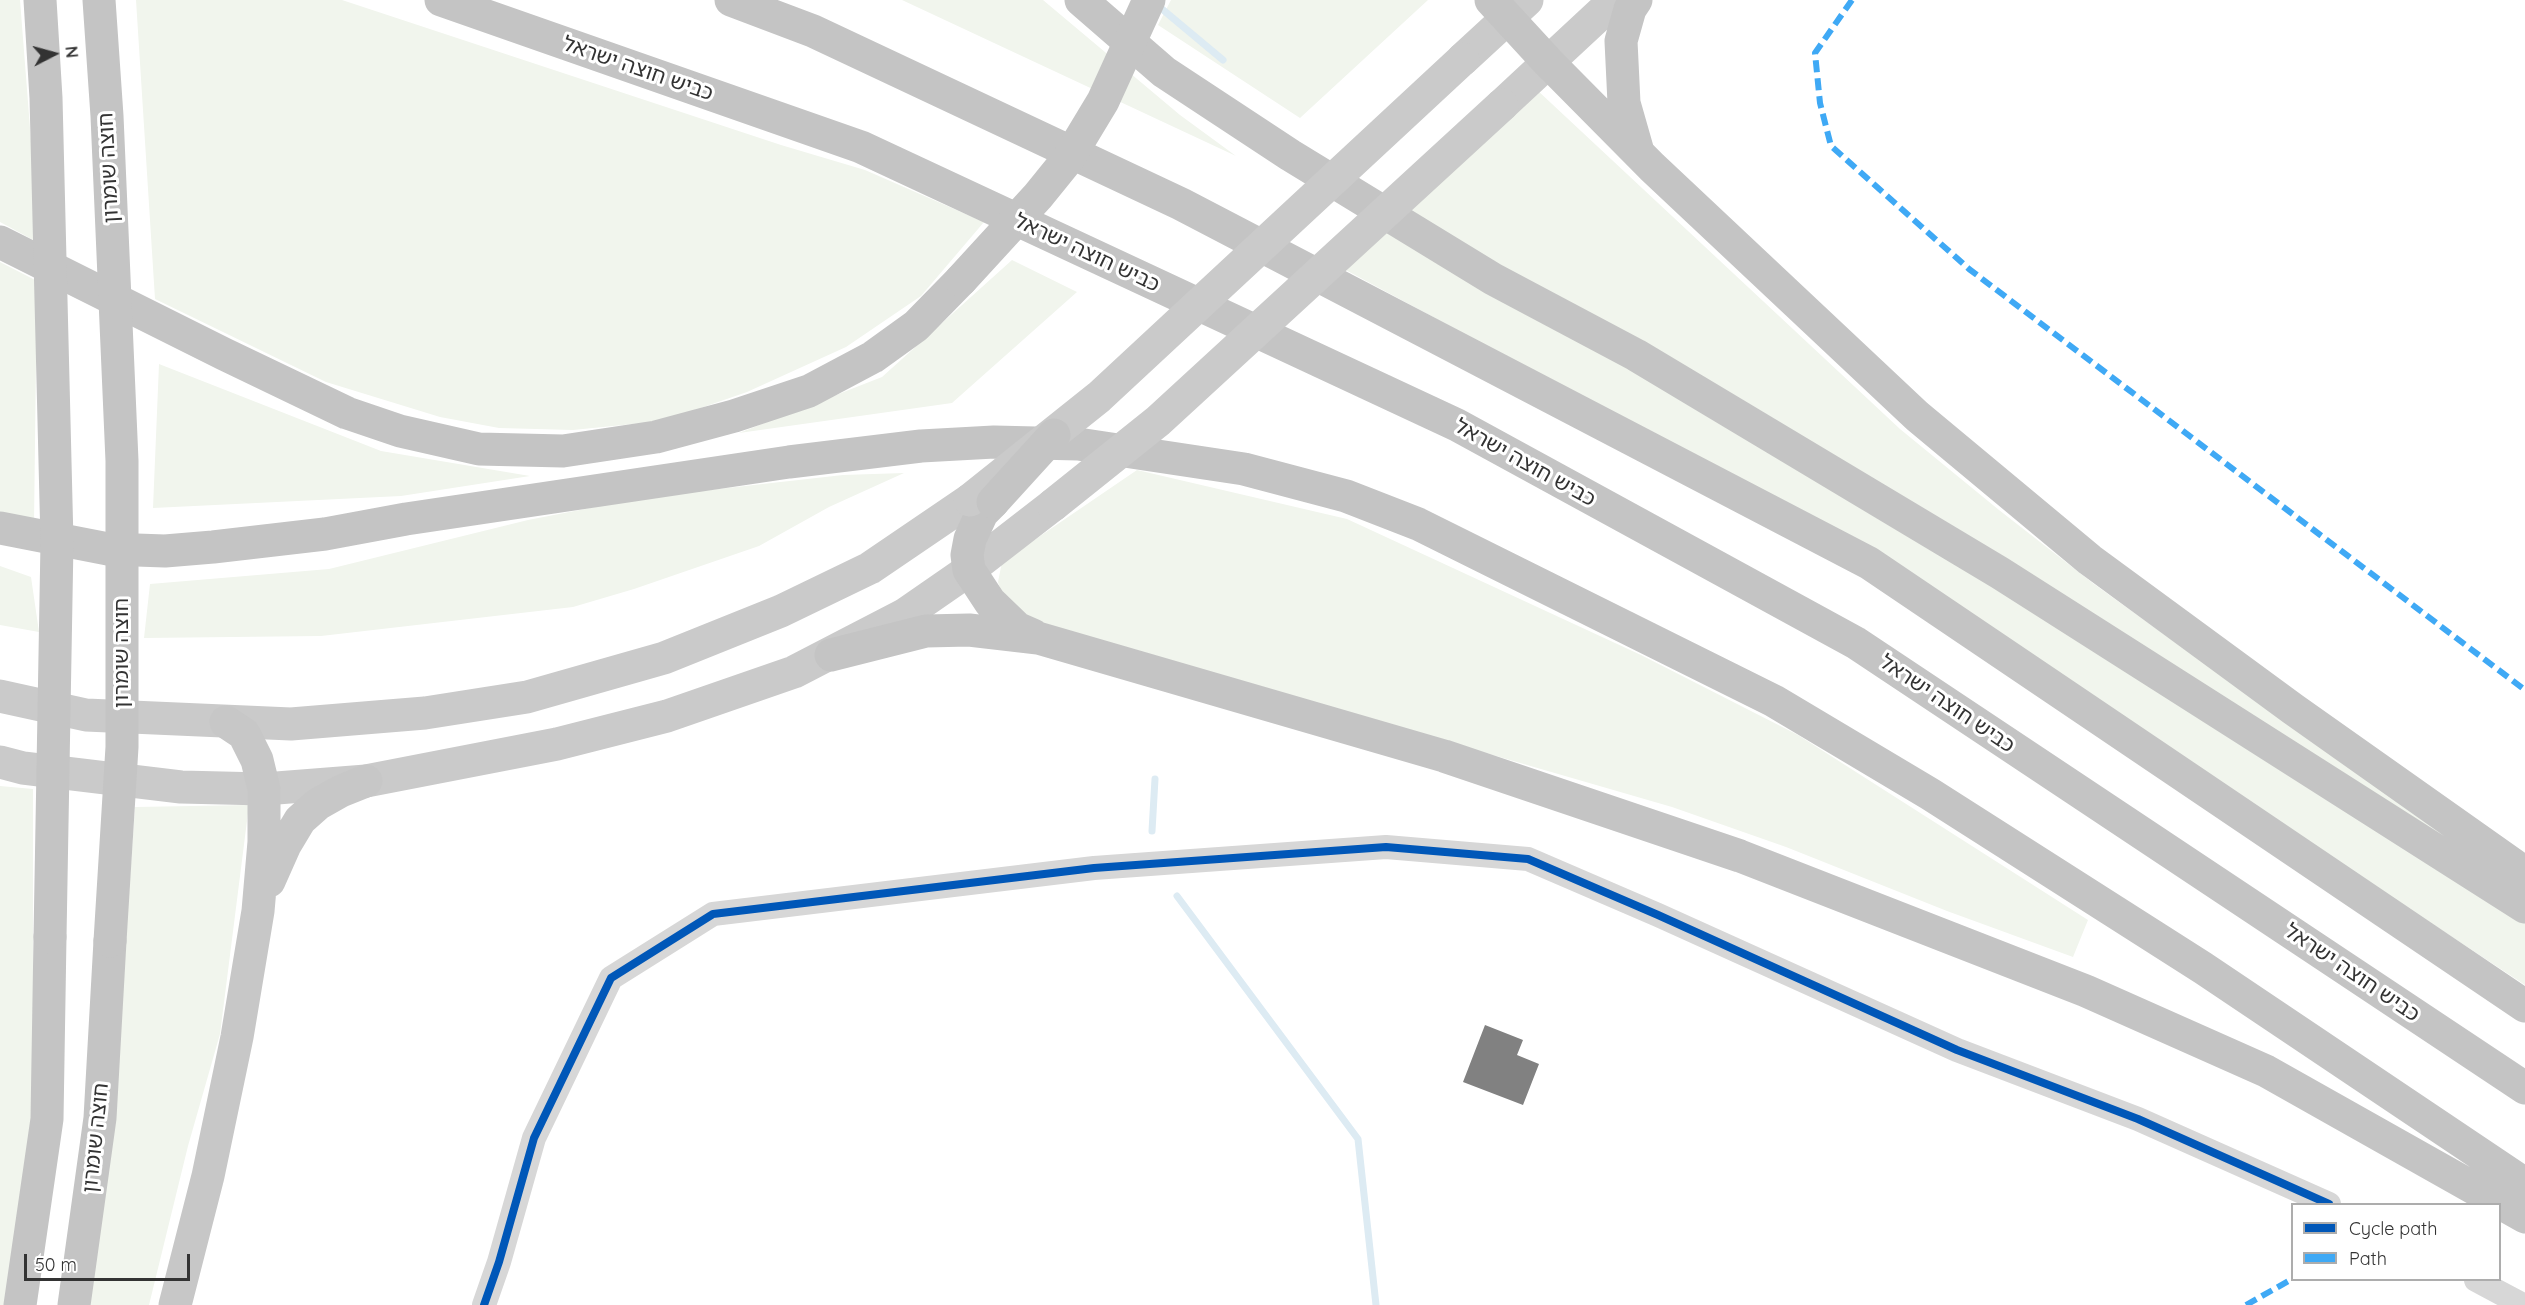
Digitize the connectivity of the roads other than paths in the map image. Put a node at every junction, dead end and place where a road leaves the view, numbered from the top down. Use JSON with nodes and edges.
{"nodes":[{"id":1,"x":40,"y":0,"type":"edge"},
{"id":2,"x":99,"y":0,"type":"edge"},
{"id":3,"x":441,"y":0,"type":"edge"},
{"id":4,"x":731,"y":0,"type":"edge"},
{"id":5,"x":1081,"y":0,"type":"edge"},
{"id":6,"x":1149,"y":0,"type":"edge"},
{"id":7,"x":1615,"y":0,"type":"edge"},
{"id":8,"x":1636,"y":0,"type":"edge"},
{"id":9,"x":1508,"y":6,"type":"edge"},
{"id":10,"x":1548,"y":62,"type":"junction"},
{"id":11,"x":1639,"y":154,"type":"junction"},
{"id":12,"x":0,"y":242,"type":"edge"},
{"id":13,"x":1054,"y":435,"type":"joint"},
{"id":14,"x":982,"y":501,"type":"junction"},
{"id":15,"x":0,"y":528,"type":"edge"},
{"id":16,"x":969,"y":570,"type":"junction"},
{"id":17,"x":1038,"y":638,"type":"junction"},
{"id":18,"x":831,"y":655,"type":"junction"},
{"id":19,"x":0,"y":696,"type":"edge"},
{"id":20,"x":226,"y":722,"type":"junction"},
{"id":21,"x":0,"y":762,"type":"edge"},
{"id":22,"x":366,"y":781,"type":"junction"},
{"id":23,"x":264,"y":789,"type":"junction"},
{"id":24,"x":2525,"y":873,"type":"edge"},
{"id":25,"x":2525,"y":907,"type":"edge"},
{"id":26,"x":258,"y":911,"type":"junction"},
{"id":27,"x":2525,"y":1006,"type":"edge"},
{"id":28,"x":2525,"y":1088,"type":"edge"},
{"id":29,"x":2525,"y":1184,"type":"edge"},
{"id":30,"x":2328,"y":1203,"type":"edge"},
{"id":31,"x":2500,"y":1203,"type":"edge"},
{"id":32,"x":2501,"y":1203,"type":"edge"},
{"id":33,"x":2525,"y":1217,"type":"edge"},
{"id":34,"x":2478,"y":1281,"type":"edge"},
{"id":35,"x":20,"y":1305,"type":"edge"},
{"id":36,"x":74,"y":1305,"type":"edge"},
{"id":37,"x":175,"y":1305,"type":"edge"},
{"id":38,"x":484,"y":1305,"type":"edge"},
{"id":39,"x":2523,"y":1305,"type":"edge"}],
"edges":[{"from":1,"to":35,"type":"highway","bridge":true},
{"from":2,"to":36,"type":"highway","name":"חוצה שומרון","bridge":true},
{"from":3,"to":28,"type":"highway","name":"כביש חוצה ישראל"},
{"from":4,"to":27,"type":"highway"},
{"from":5,"to":25,"type":"highway"},
{"from":6,"to":12,"type":"highway","bridge":true},
{"from":7,"to":10,"type":"main road"},
{"from":8,"to":11,"type":"highway"},
{"from":9,"to":10,"type":"highway"},
{"from":9,"to":13,"type":"main road","bridge":true},
{"from":10,"to":11,"type":"highway"},
{"from":10,"to":16,"type":"main road","bridge":true},
{"from":11,"to":24,"type":"highway"},
{"from":13,"to":14,"type":"highway","bridge":true},
{"from":14,"to":16,"type":"highway"},
{"from":14,"to":20,"type":"main road"},
{"from":15,"to":29,"type":"highway"},
{"from":16,"to":17,"type":"highway"},
{"from":16,"to":18,"type":"main road"},
{"from":17,"to":18,"type":"highway"},
{"from":17,"to":31,"type":"highway"},
{"from":18,"to":22,"type":"main road"},
{"from":19,"to":20,"type":"main road"},
{"from":20,"to":23,"type":"highway"},
{"from":21,"to":23,"type":"main road"},
{"from":22,"to":23,"type":"main road"},
{"from":22,"to":26,"type":"highway"},
{"from":23,"to":26,"type":"highway"},
{"from":26,"to":37,"type":"highway"},
{"from":30,"to":38,"type":"street"},
{"from":32,"to":33,"type":"highway"},
{"from":34,"to":39,"type":"street"}]}
